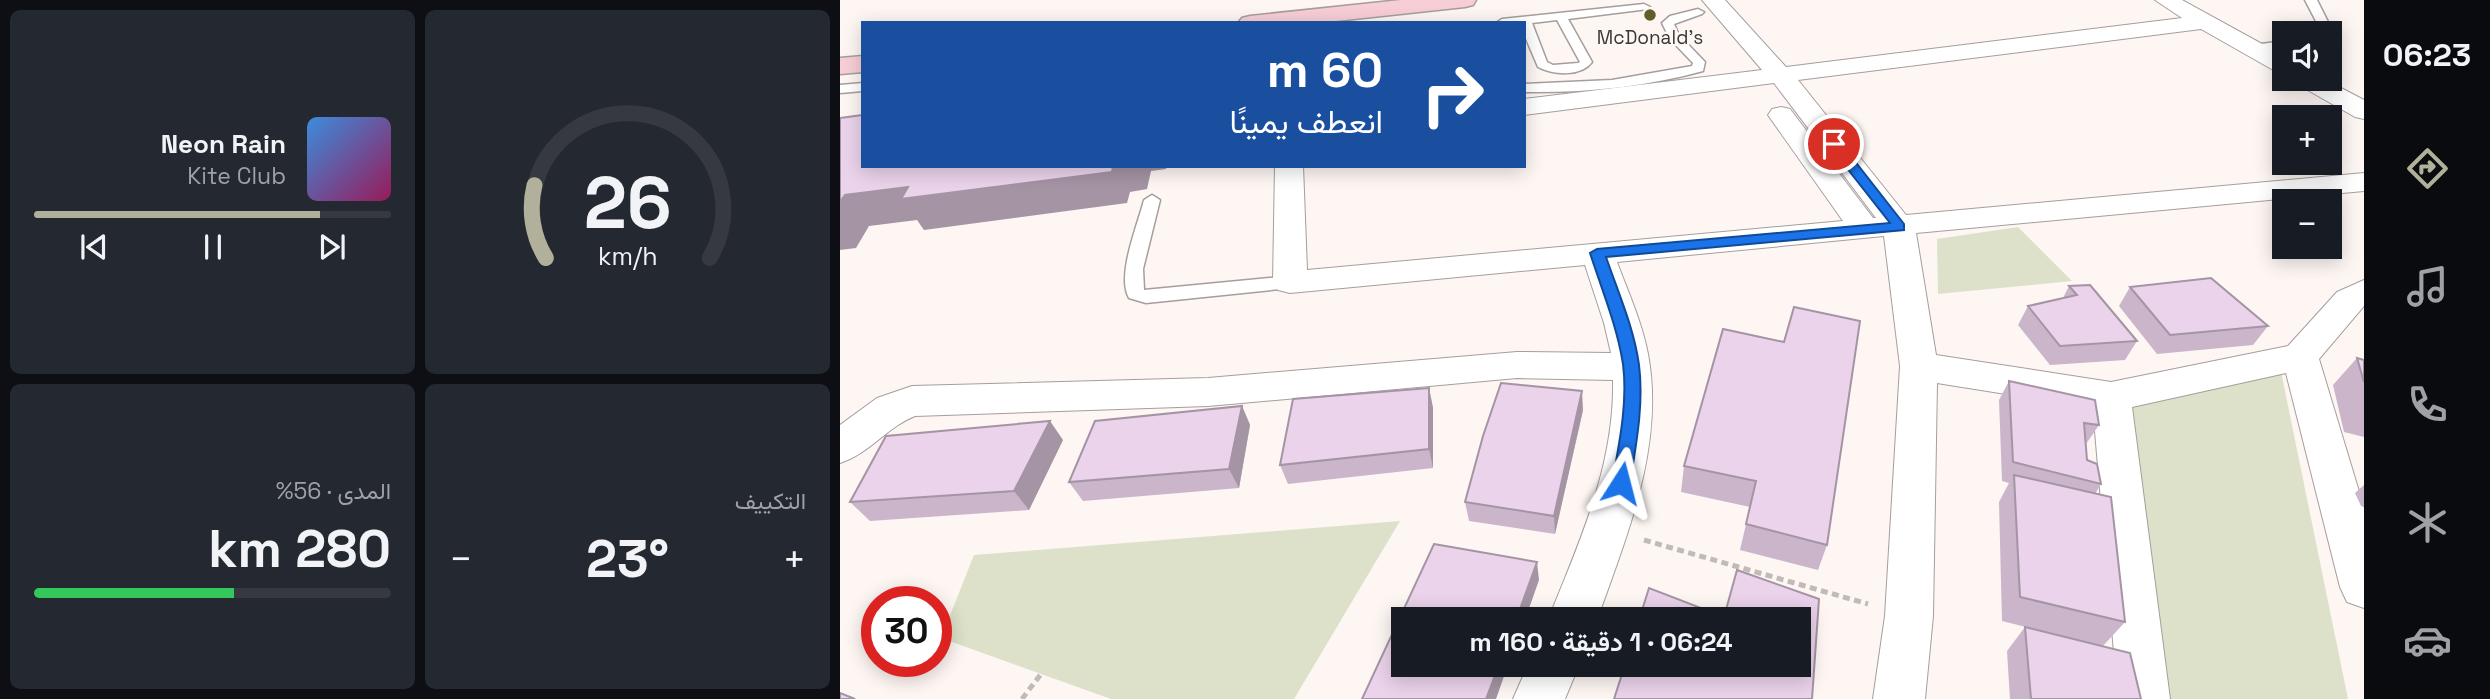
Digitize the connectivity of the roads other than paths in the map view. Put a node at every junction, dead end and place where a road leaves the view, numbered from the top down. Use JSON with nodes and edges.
{"nodes":[{"id":1,"x":1465,"y":0,"type":"edge"},
{"id":2,"x":1579,"y":0,"type":"edge"},
{"id":3,"x":2166,"y":0,"type":"edge"},
{"id":4,"x":2311,"y":0,"type":"edge"},
{"id":5,"x":1700,"y":4,"type":"edge"},
{"id":6,"x":1644,"y":7,"type":"dead end"},
{"id":7,"x":1587,"y":13,"type":"junction"},
{"id":8,"x":1561,"y":16,"type":"junction"},
{"id":9,"x":1310,"y":20,"type":"edge"},
{"id":10,"x":1525,"y":20,"type":"joint"},
{"id":11,"x":1290,"y":21,"type":"edge"},
{"id":12,"x":1517,"y":21,"type":"edge"},
{"id":13,"x":2322,"y":21,"type":"edge"},
{"id":14,"x":2204,"y":22,"type":"junction"},
{"id":15,"x":1526,"y":23,"type":"edge"},
{"id":16,"x":2272,"y":47,"type":"edge"},
{"id":17,"x":2253,"y":49,"type":"junction"},
{"id":18,"x":2272,"y":59,"type":"edge"},
{"id":19,"x":861,"y":64,"type":"edge"},
{"id":20,"x":840,"y":66,"type":"edge"},
{"id":21,"x":1765,"y":75,"type":"junction"},
{"id":22,"x":861,"y":87,"type":"edge"},
{"id":23,"x":1526,"y":88,"type":"edge"},
{"id":24,"x":840,"y":89,"type":"edge"},
{"id":25,"x":2328,"y":91,"type":"edge"},
{"id":26,"x":1526,"y":107,"type":"edge"},
{"id":27,"x":2364,"y":111,"type":"edge"},
{"id":28,"x":1289,"y":168,"type":"edge"},
{"id":29,"x":2364,"y":182,"type":"edge"},
{"id":30,"x":1152,"y":200,"type":"dead end"},
{"id":31,"x":1882,"y":228,"type":"junction"},
{"id":32,"x":1597,"y":253,"type":"junction"},
{"id":33,"x":1290,"y":282,"type":"junction"},
{"id":34,"x":2364,"y":292,"type":"edge"},
{"id":35,"x":2300,"y":357,"type":"junction"},
{"id":36,"x":1919,"y":366,"type":"junction"},
{"id":37,"x":1631,"y":367,"type":"junction"},
{"id":38,"x":2111,"y":397,"type":"junction"},
{"id":39,"x":840,"y":447,"type":"edge"},
{"id":40,"x":2364,"y":587,"type":"edge"},
{"id":41,"x":1577,"y":607,"type":"edge"},
{"id":42,"x":1549,"y":677,"type":"edge"},
{"id":43,"x":1539,"y":699,"type":"edge"},
{"id":44,"x":1899,"y":699,"type":"edge"},
{"id":45,"x":2144,"y":699,"type":"edge"}],
"edges":[{"from":1,"to":9,"type":"main road"},
{"from":2,"to":7,"type":"lane"},
{"from":3,"to":14,"type":"street"},
{"from":4,"to":13,"type":"lane"},
{"from":5,"to":21,"type":"street"},
{"from":5,"to":23,"type":"lane"},
{"from":6,"to":7,"type":"lane"},
{"from":7,"to":8,"type":"lane"},
{"from":8,"to":10,"type":"lane"},
{"from":8,"to":15,"type":"lane"},
{"from":9,"to":11,"type":"main road"},
{"from":10,"to":12,"type":"lane"},
{"from":14,"to":17,"type":"street"},
{"from":14,"to":21,"type":"street"},
{"from":16,"to":17,"type":"lane"},
{"from":17,"to":18,"type":"street"},
{"from":19,"to":20,"type":"main road"},
{"from":21,"to":26,"type":"street"},
{"from":21,"to":31,"type":"street"},
{"from":22,"to":24,"type":"lane"},
{"from":25,"to":27,"type":"street"},
{"from":28,"to":33,"type":"street"},
{"from":29,"to":31,"type":"street"},
{"from":30,"to":33,"type":"lane"},
{"from":31,"to":32,"type":"street"},
{"from":31,"to":36,"type":"street"},
{"from":32,"to":33,"type":"street"},
{"from":32,"to":37,"type":"street"},
{"from":34,"to":35,"type":"street"},
{"from":35,"to":38,"type":"street"},
{"from":35,"to":40,"type":"street"},
{"from":36,"to":38,"type":"street"},
{"from":36,"to":44,"type":"street"},
{"from":37,"to":39,"type":"street"},
{"from":37,"to":41,"type":"street"},
{"from":38,"to":45,"type":"street"},
{"from":42,"to":43,"type":"street"}]}
